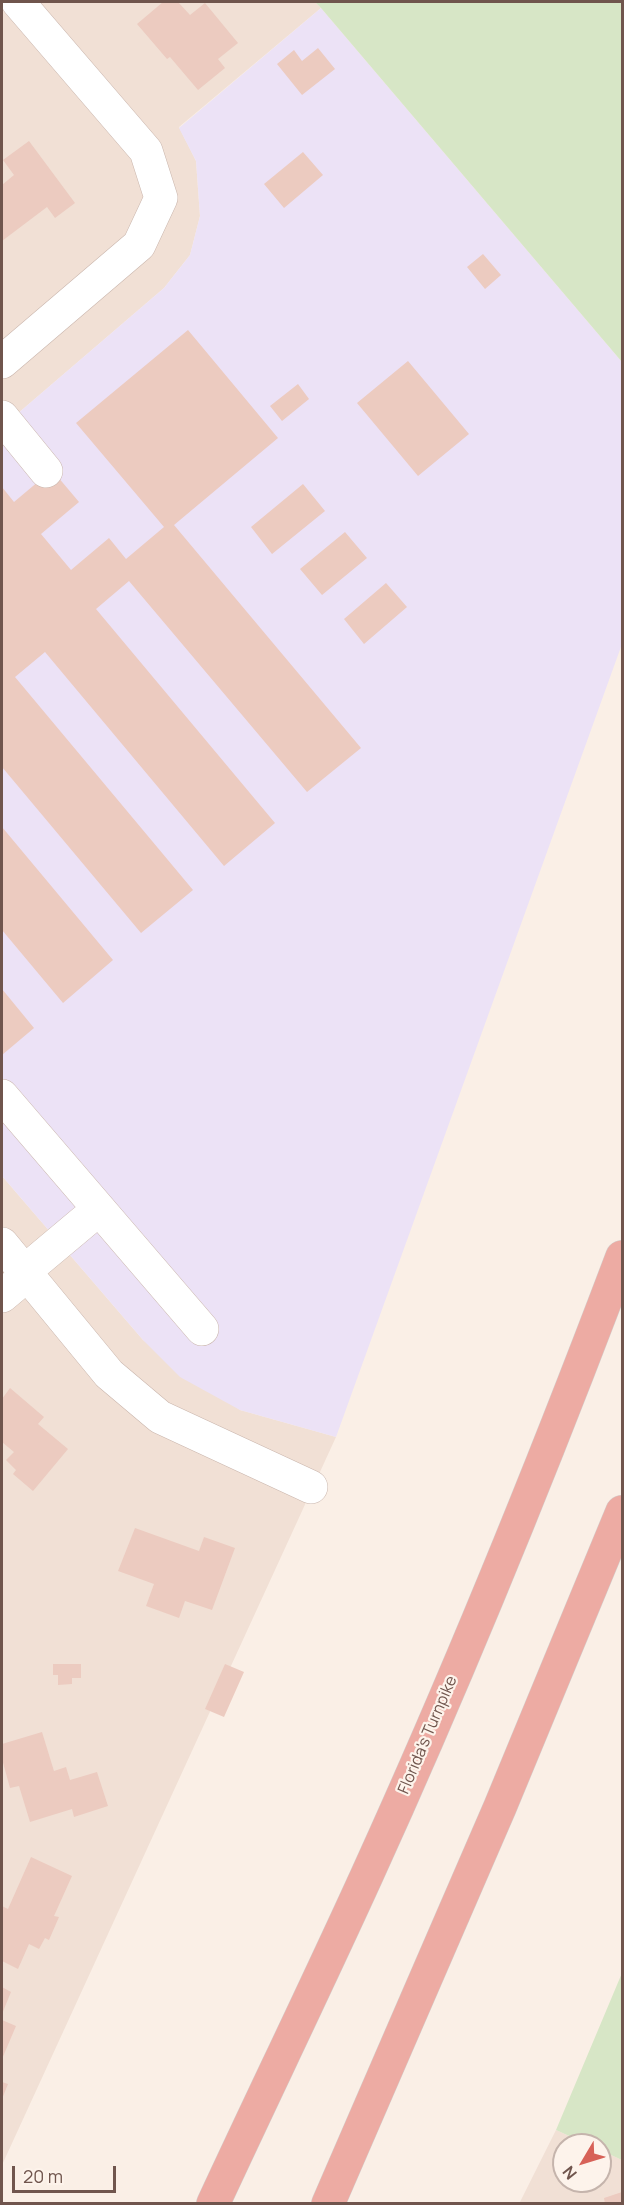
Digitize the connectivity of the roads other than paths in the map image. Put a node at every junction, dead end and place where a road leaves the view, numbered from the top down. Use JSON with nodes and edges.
{"nodes":[{"id":1,"x":18,"y":2,"type":"edge"},
{"id":2,"x":2,"y":362,"type":"edge"},
{"id":3,"x":2,"y":417,"type":"edge"},
{"id":4,"x":46,"y":471,"type":"dead end"},
{"id":5,"x":2,"y":1096,"type":"edge"},
{"id":6,"x":99,"y":1209,"type":"junction"},
{"id":7,"x":2,"y":1244,"type":"edge"},
{"id":8,"x":622,"y":1257,"type":"edge"},
{"id":9,"x":26,"y":1273,"type":"junction"},
{"id":10,"x":2,"y":1296,"type":"edge"},
{"id":11,"x":202,"y":1329,"type":"dead end"},
{"id":12,"x":311,"y":1486,"type":"dead end"},
{"id":13,"x":622,"y":1512,"type":"edge"},
{"id":14,"x":213,"y":2204,"type":"edge"},
{"id":15,"x":328,"y":2204,"type":"edge"}],
"edges":[{"from":1,"to":2,"type":"street"},
{"from":3,"to":4,"type":"street"},
{"from":5,"to":6,"type":"street"},
{"from":6,"to":9,"type":"street"},
{"from":6,"to":11,"type":"street"},
{"from":7,"to":9,"type":"street"},
{"from":8,"to":14,"type":"highway","name":"Florida's Turnpike"},
{"from":9,"to":10,"type":"street"},
{"from":9,"to":12,"type":"street"},
{"from":13,"to":15,"type":"highway"}]}
